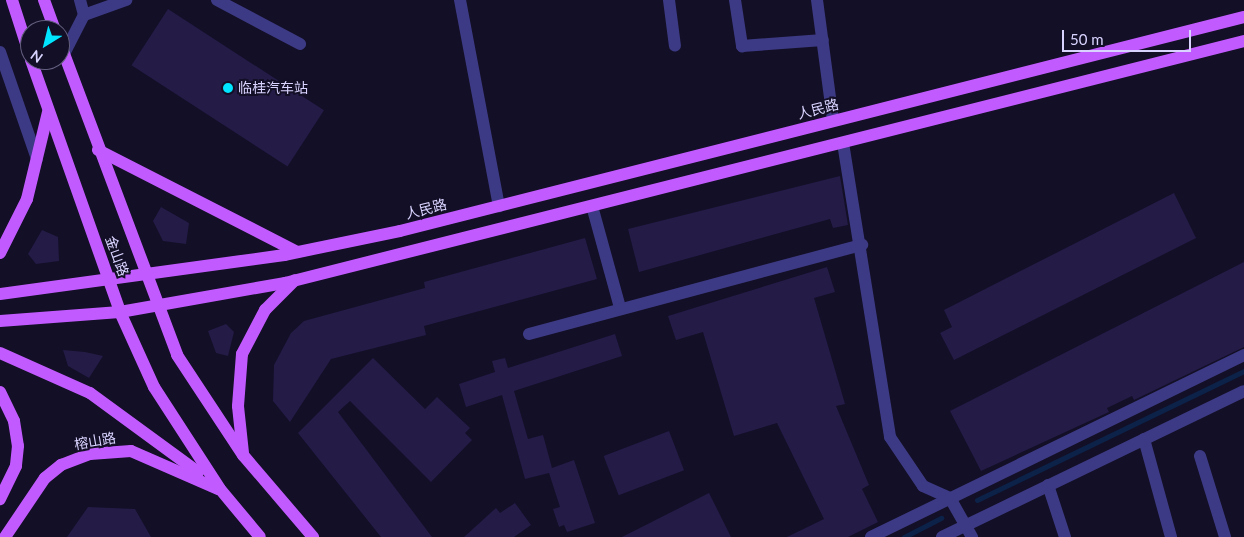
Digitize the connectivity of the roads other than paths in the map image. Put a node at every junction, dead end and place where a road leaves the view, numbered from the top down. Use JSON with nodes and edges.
{"nodes":[{"id":1,"x":12,"y":0,"type":"edge"},
{"id":2,"x":44,"y":0,"type":"edge"},
{"id":3,"x":80,"y":0,"type":"edge"},
{"id":4,"x":126,"y":0,"type":"edge"},
{"id":5,"x":217,"y":0,"type":"edge"},
{"id":6,"x":460,"y":0,"type":"edge"},
{"id":7,"x":669,"y":0,"type":"edge"},
{"id":8,"x":735,"y":0,"type":"edge"},
{"id":9,"x":817,"y":0,"type":"edge"},
{"id":10,"x":84,"y":15,"type":"junction"},
{"id":11,"x":1244,"y":17,"type":"edge"},
{"id":12,"x":51,"y":20,"type":"edge"},
{"id":13,"x":20,"y":25,"type":"edge"},
{"id":14,"x":70,"y":37,"type":"edge"},
{"id":15,"x":823,"y":40,"type":"junction"},
{"id":16,"x":1244,"y":42,"type":"edge"},
{"id":17,"x":300,"y":44,"type":"dead end"},
{"id":18,"x":675,"y":46,"type":"dead end"},
{"id":19,"x":0,"y":52,"type":"edge"},
{"id":20,"x":34,"y":70,"type":"edge"},
{"id":21,"x":69,"y":70,"type":"edge"},
{"id":22,"x":48,"y":112,"type":"junction"},
{"id":23,"x":833,"y":120,"type":"junction"},
{"id":24,"x":843,"y":143,"type":"junction"},
{"id":25,"x":98,"y":150,"type":"junction"},
{"id":26,"x":36,"y":159,"type":"junction"},
{"id":27,"x":499,"y":206,"type":"junction"},
{"id":28,"x":592,"y":206,"type":"junction"},
{"id":29,"x":862,"y":245,"type":"junction"},
{"id":30,"x":297,"y":252,"type":"junction"},
{"id":31,"x":0,"y":253,"type":"edge"},
{"id":32,"x":148,"y":275,"type":"junction"},
{"id":33,"x":110,"y":280,"type":"junction"},
{"id":34,"x":295,"y":280,"type":"junction"},
{"id":35,"x":0,"y":294,"type":"edge"},
{"id":36,"x":155,"y":304,"type":"junction"},
{"id":37,"x":620,"y":308,"type":"junction"},
{"id":38,"x":120,"y":312,"type":"junction"},
{"id":39,"x":0,"y":321,"type":"edge"},
{"id":40,"x":530,"y":334,"type":"dead end"},
{"id":41,"x":0,"y":353,"type":"edge"},
{"id":42,"x":1244,"y":355,"type":"edge"},
{"id":43,"x":1244,"y":391,"type":"edge"},
{"id":44,"x":0,"y":392,"type":"edge"},
{"id":45,"x":1144,"y":439,"type":"junction"},
{"id":46,"x":243,"y":455,"type":"junction"},
{"id":47,"x":1200,"y":456,"type":"dead end"},
{"id":48,"x":1048,"y":485,"type":"junction"},
{"id":49,"x":220,"y":489,"type":"junction"},
{"id":50,"x":950,"y":498,"type":"junction"},
{"id":51,"x":0,"y":499,"type":"edge"},
{"id":52,"x":963,"y":526,"type":"junction"},
{"id":53,"x":5,"y":537,"type":"edge"},
{"id":54,"x":260,"y":537,"type":"edge"},
{"id":55,"x":313,"y":537,"type":"edge"},
{"id":56,"x":871,"y":537,"type":"edge"},
{"id":57,"x":942,"y":537,"type":"edge"},
{"id":58,"x":972,"y":537,"type":"edge"},
{"id":59,"x":1065,"y":537,"type":"edge"},
{"id":60,"x":1171,"y":537,"type":"edge"},
{"id":61,"x":1225,"y":537,"type":"edge"}],
"edges":[{"from":1,"to":13,"type":"main road"},
{"from":2,"to":12,"type":"main road"},
{"from":3,"to":10,"type":"street"},
{"from":4,"to":10,"type":"street"},
{"from":5,"to":17,"type":"street"},
{"from":6,"to":27,"type":"street"},
{"from":7,"to":18,"type":"street"},
{"from":8,"to":15,"type":"street"},
{"from":9,"to":15,"type":"street"},
{"from":10,"to":14,"type":"street"},
{"from":11,"to":23,"type":"main road","name":"人民路"},
{"from":15,"to":23,"type":"street"},
{"from":16,"to":24,"type":"main road"},
{"from":19,"to":26,"type":"street"},
{"from":20,"to":22,"type":"main road","name":"金山路"},
{"from":21,"to":25,"type":"main road","name":"金山路"},
{"from":22,"to":26,"type":"main road"},
{"from":22,"to":33,"type":"main road","name":"金山路"},
{"from":23,"to":27,"type":"main road","name":"人民路"},
{"from":24,"to":28,"type":"main road"},
{"from":24,"to":29,"type":"street"},
{"from":25,"to":30,"type":"main road"},
{"from":25,"to":32,"type":"main road","name":"金山路"},
{"from":26,"to":31,"type":"main road"},
{"from":27,"to":30,"type":"main road","name":"人民路"},
{"from":28,"to":34,"type":"main road"},
{"from":28,"to":37,"type":"street"},
{"from":29,"to":37,"type":"street"},
{"from":29,"to":50,"type":"street"},
{"from":30,"to":32,"type":"main road","name":"人民路"},
{"from":32,"to":33,"type":"main road","name":"人民路"},
{"from":32,"to":36,"type":"main road","name":"金山路"},
{"from":33,"to":35,"type":"main road","name":"人民路"},
{"from":33,"to":38,"type":"main road","name":"金山路"},
{"from":34,"to":36,"type":"main road"},
{"from":34,"to":46,"type":"main road"},
{"from":36,"to":38,"type":"main road"},
{"from":36,"to":46,"type":"main road","name":"金山路"},
{"from":37,"to":40,"type":"street"},
{"from":38,"to":39,"type":"main road"},
{"from":38,"to":49,"type":"main road","name":"金山路"},
{"from":41,"to":49,"type":"main road"},
{"from":42,"to":50,"type":"street"},
{"from":43,"to":45,"type":"street"},
{"from":44,"to":51,"type":"main road"},
{"from":45,"to":48,"type":"street"},
{"from":45,"to":60,"type":"street"},
{"from":46,"to":55,"type":"main road","name":"金山路"},
{"from":47,"to":61,"type":"street"},
{"from":48,"to":52,"type":"street"},
{"from":48,"to":59,"type":"street"},
{"from":49,"to":53,"type":"main road","name":"榕山路"},
{"from":49,"to":54,"type":"main road"},
{"from":50,"to":52,"type":"street"},
{"from":50,"to":56,"type":"street"},
{"from":52,"to":57,"type":"street"},
{"from":52,"to":58,"type":"street"}]}
